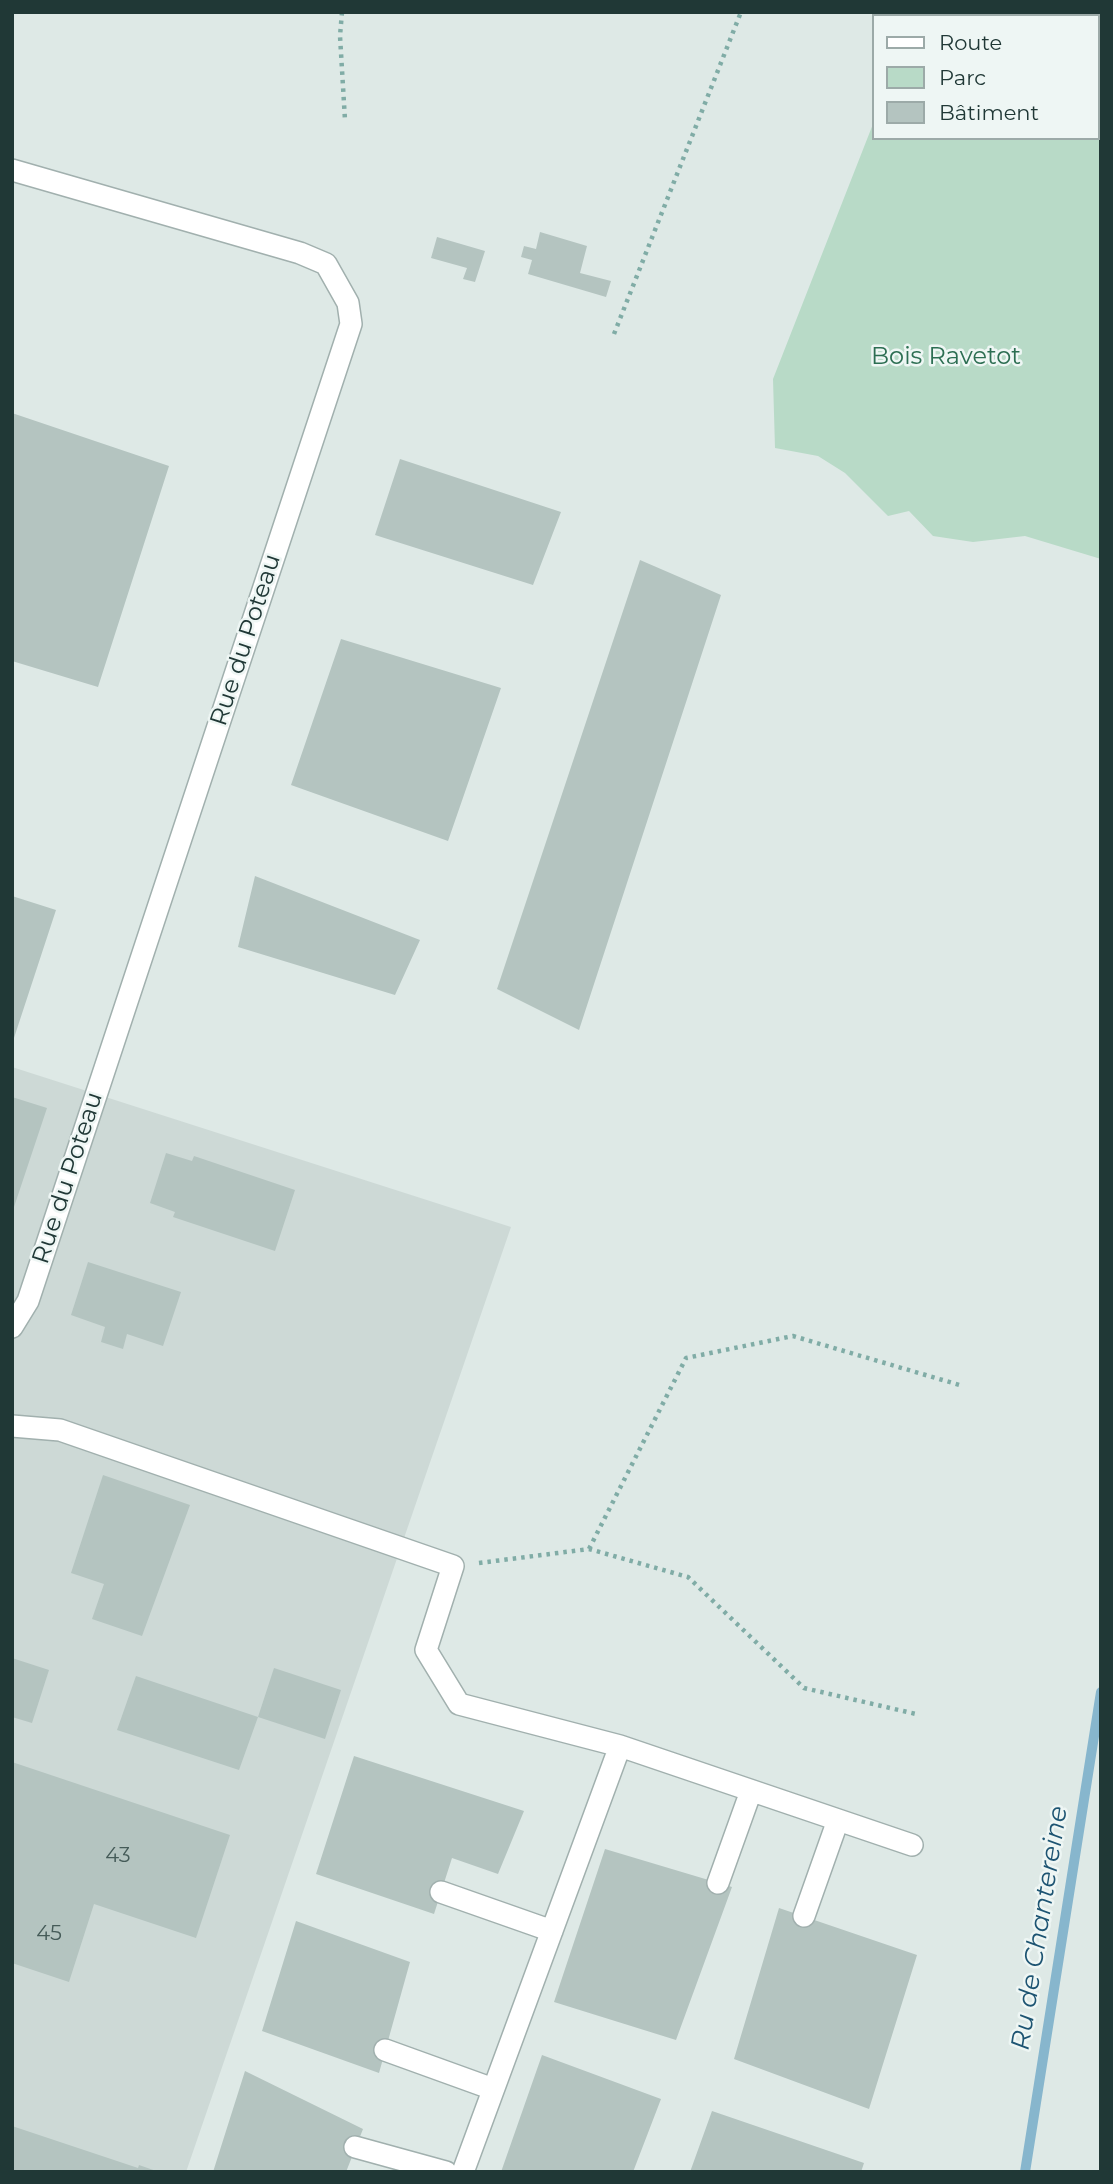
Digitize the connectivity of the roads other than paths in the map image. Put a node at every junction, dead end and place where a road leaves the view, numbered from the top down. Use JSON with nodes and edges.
{"nodes":[{"id":1,"x":12,"y":170,"type":"edge"},
{"id":2,"x":12,"y":1327,"type":"edge"},
{"id":3,"x":12,"y":1426,"type":"edge"},
{"id":4,"x":620,"y":1746,"type":"junction"},
{"id":5,"x":751,"y":1791,"type":"junction"},
{"id":6,"x":838,"y":1820,"type":"junction"},
{"id":7,"x":912,"y":1845,"type":"dead end"},
{"id":8,"x":718,"y":1883,"type":"dead end"},
{"id":9,"x":441,"y":1892,"type":"dead end"},
{"id":10,"x":804,"y":1916,"type":"dead end"},
{"id":11,"x":552,"y":1931,"type":"junction"},
{"id":12,"x":385,"y":2050,"type":"dead end"},
{"id":13,"x":493,"y":2088,"type":"junction"},
{"id":14,"x":355,"y":2147,"type":"dead end"},
{"id":15,"x":446,"y":2172,"type":"edge"},
{"id":16,"x":463,"y":2172,"type":"edge"}],
"edges":[{"from":1,"to":2,"type":"street","name":"Rue du Poteau"},
{"from":3,"to":4,"type":"street"},
{"from":4,"to":5,"type":"street"},
{"from":4,"to":11,"type":"street"},
{"from":5,"to":6,"type":"street"},
{"from":5,"to":8,"type":"street"},
{"from":6,"to":7,"type":"street"},
{"from":6,"to":10,"type":"street"},
{"from":9,"to":11,"type":"street"},
{"from":11,"to":13,"type":"street"},
{"from":12,"to":13,"type":"street"},
{"from":13,"to":16,"type":"street"},
{"from":14,"to":15,"type":"street"}]}
